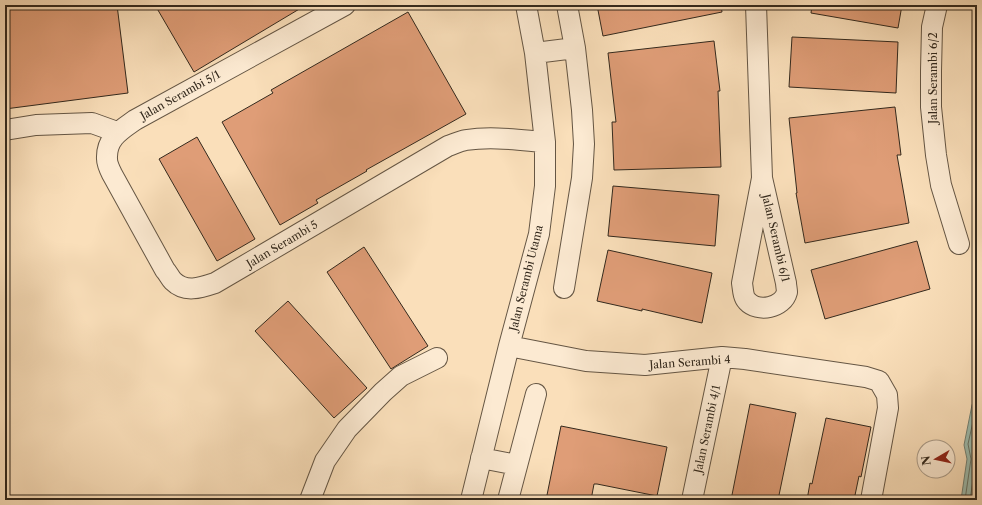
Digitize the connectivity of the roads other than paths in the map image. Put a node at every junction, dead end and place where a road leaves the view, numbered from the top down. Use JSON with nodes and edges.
{"nodes":[{"id":1,"x":345,"y":5,"type":"edge"},
{"id":2,"x":526,"y":5,"type":"edge"},
{"id":3,"x":567,"y":5,"type":"edge"},
{"id":4,"x":756,"y":5,"type":"edge"},
{"id":5,"x":937,"y":5,"type":"edge"},
{"id":6,"x":575,"y":48,"type":"junction"},
{"id":7,"x":535,"y":53,"type":"junction"},
{"id":8,"x":5,"y":130,"type":"edge"},
{"id":9,"x":117,"y":132,"type":"junction"},
{"id":10,"x":545,"y":142,"type":"junction"},
{"id":11,"x":762,"y":178,"type":"junction"},
{"id":12,"x":539,"y":234,"type":"junction"},
{"id":13,"x":573,"y":237,"type":"junction"},
{"id":14,"x":959,"y":244,"type":"dead end"},
{"id":15,"x":564,"y":288,"type":"dead end"},
{"id":16,"x":509,"y":346,"type":"junction"},
{"id":17,"x":722,"y":357,"type":"junction"},
{"id":18,"x":437,"y":358,"type":"dead end"},
{"id":19,"x":536,"y":394,"type":"dead end"},
{"id":20,"x":481,"y":458,"type":"junction"},
{"id":21,"x":517,"y":465,"type":"junction"},
{"id":22,"x":310,"y":500,"type":"edge"},
{"id":23,"x":471,"y":500,"type":"edge"},
{"id":24,"x":508,"y":500,"type":"edge"},
{"id":25,"x":692,"y":500,"type":"edge"},
{"id":26,"x":871,"y":500,"type":"edge"}],
"edges":[{"from":1,"to":9,"type":"street","name":"Jalan Serambi 5/1"},
{"from":2,"to":7,"type":"street","name":"Jalan Serambi Utama"},
{"from":3,"to":6,"type":"street"},
{"from":4,"to":11,"type":"street","name":"Jalan Serambi 6/1"},
{"from":5,"to":14,"type":"street","name":"Jalan Serambi 6/2"},
{"from":6,"to":7,"type":"street"},
{"from":6,"to":13,"type":"street"},
{"from":7,"to":10,"type":"street","name":"Jalan Serambi Utama"},
{"from":8,"to":9,"type":"street"},
{"from":9,"to":10,"type":"street","name":"Jalan Serambi 5"},
{"from":10,"to":12,"type":"street","name":"Jalan Serambi Utama"},
{"from":11,"to":11,"type":"street","name":"Jalan Serambi 6/1"},
{"from":12,"to":13,"type":"street"},
{"from":12,"to":16,"type":"street","name":"Jalan Serambi Utama"},
{"from":13,"to":15,"type":"street"},
{"from":16,"to":17,"type":"street","name":"Jalan Serambi 4"},
{"from":16,"to":20,"type":"street","name":"Jalan Serambi Utama"},
{"from":17,"to":25,"type":"street","name":"Jalan Serambi 4/1"},
{"from":17,"to":26,"type":"street","name":"Jalan Serambi 4"},
{"from":18,"to":22,"type":"street"},
{"from":19,"to":21,"type":"street"},
{"from":20,"to":21,"type":"street"},
{"from":20,"to":23,"type":"street","name":"Jalan Serambi Utama"},
{"from":21,"to":24,"type":"street"}]}
